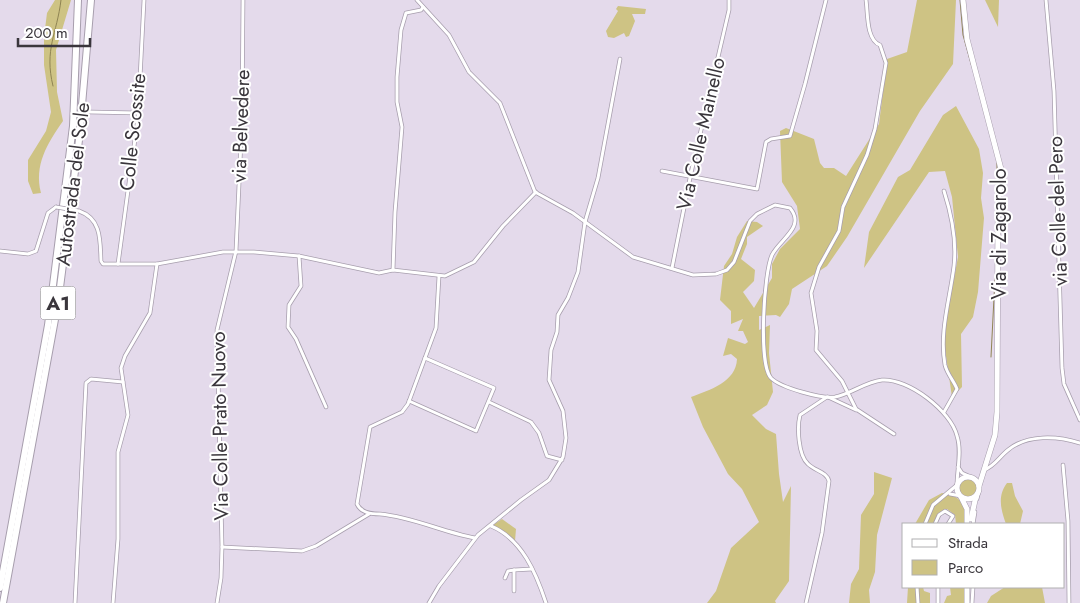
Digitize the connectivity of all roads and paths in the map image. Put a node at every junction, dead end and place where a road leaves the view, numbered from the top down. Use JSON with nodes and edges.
{"nodes":[{"id":1,"x":78,"y":0,"type":"edge"},
{"id":2,"x":91,"y":0,"type":"edge"},
{"id":3,"x":144,"y":0,"type":"edge"},
{"id":4,"x":243,"y":0,"type":"edge"},
{"id":5,"x":417,"y":0,"type":"edge"},
{"id":6,"x":729,"y":0,"type":"edge"},
{"id":7,"x":826,"y":0,"type":"edge"},
{"id":8,"x":866,"y":0,"type":"edge"},
{"id":9,"x":963,"y":0,"type":"edge"},
{"id":10,"x":1046,"y":0,"type":"edge"},
{"id":11,"x":424,"y":7,"type":"junction"},
{"id":12,"x":620,"y":59,"type":"dead end"},
{"id":13,"x":90,"y":112,"type":"dead end"},
{"id":14,"x":138,"y":113,"type":"junction"},
{"id":15,"x":662,"y":171,"type":"dead end"},
{"id":16,"x":690,"y":176,"type":"junction"},
{"id":17,"x":944,"y":191,"type":"dead end"},
{"id":18,"x":536,"y":192,"type":"junction"},
{"id":19,"x":585,"y":222,"type":"junction"},
{"id":20,"x":0,"y":251,"type":"edge"},
{"id":21,"x":236,"y":251,"type":"junction"},
{"id":22,"x":299,"y":256,"type":"junction"},
{"id":23,"x":118,"y":264,"type":"junction"},
{"id":24,"x":157,"y":264,"type":"junction"},
{"id":25,"x":672,"y":268,"type":"junction"},
{"id":26,"x":393,"y":270,"type":"junction"},
{"id":27,"x":439,"y":276,"type":"junction"},
{"id":28,"x":425,"y":358,"type":"junction"},
{"id":29,"x":122,"y":382,"type":"junction"},
{"id":30,"x":847,"y":392,"type":"junction"},
{"id":31,"x":828,"y":397,"type":"junction"},
{"id":32,"x":409,"y":401,"type":"junction"},
{"id":33,"x":489,"y":402,"type":"junction"},
{"id":34,"x":326,"y":407,"type":"dead end"},
{"id":35,"x":944,"y":412,"type":"junction"},
{"id":36,"x":864,"y":416,"type":"junction"},
{"id":37,"x":1080,"y":420,"type":"edge"},
{"id":38,"x":894,"y":434,"type":"dead end"},
{"id":39,"x":1080,"y":442,"type":"edge"},
{"id":40,"x":562,"y":460,"type":"junction"},
{"id":41,"x":958,"y":465,"type":"junction"},
{"id":42,"x":1063,"y":465,"type":"dead end"},
{"id":43,"x":982,"y":471,"type":"junction"},
{"id":44,"x":971,"y":477,"type":"junction"},
{"id":45,"x":957,"y":485,"type":"junction"},
{"id":46,"x":978,"y":491,"type":"junction"},
{"id":47,"x":945,"y":496,"type":"junction"},
{"id":48,"x":960,"y":496,"type":"junction"},
{"id":49,"x":369,"y":514,"type":"junction"},
{"id":50,"x":925,"y":523,"type":"edge"},
{"id":51,"x":936,"y":523,"type":"edge"},
{"id":52,"x":948,"y":523,"type":"edge"},
{"id":53,"x":968,"y":523,"type":"edge"},
{"id":54,"x":968,"y":523,"type":"edge"},
{"id":55,"x":973,"y":523,"type":"edge"},
{"id":56,"x":491,"y":526,"type":"junction"},
{"id":57,"x":476,"y":538,"type":"junction"},
{"id":58,"x":222,"y":546,"type":"junction"},
{"id":59,"x":532,"y":569,"type":"junction"},
{"id":60,"x":514,"y":570,"type":"junction"},
{"id":61,"x":505,"y":578,"type":"dead end"},
{"id":62,"x":0,"y":588,"type":"edge"},
{"id":63,"x":917,"y":588,"type":"edge"},
{"id":64,"x":938,"y":588,"type":"edge"},
{"id":65,"x":967,"y":588,"type":"edge"},
{"id":66,"x":973,"y":588,"type":"edge"},
{"id":67,"x":514,"y":591,"type":"dead end"},
{"id":68,"x":3,"y":603,"type":"edge"},
{"id":69,"x":75,"y":603,"type":"edge"},
{"id":70,"x":113,"y":603,"type":"edge"},
{"id":71,"x":217,"y":603,"type":"edge"},
{"id":72,"x":430,"y":603,"type":"edge"},
{"id":73,"x":546,"y":603,"type":"edge"},
{"id":74,"x":806,"y":603,"type":"edge"},
{"id":75,"x":918,"y":603,"type":"edge"},
{"id":76,"x":938,"y":603,"type":"edge"},
{"id":77,"x":967,"y":603,"type":"edge"},
{"id":78,"x":972,"y":603,"type":"edge"},
{"id":79,"x":1069,"y":603,"type":"edge"}],
"edges":[{"from":1,"to":62,"type":"highway","name":"Autostrada del Sole","number":"A1"},
{"from":2,"to":68,"type":"highway","name":"Autostrada del Sole","number":"A1"},
{"from":3,"to":14,"type":"street","name":"Colle Scossite"},
{"from":4,"to":21,"type":"street","name":"via Belvedere"},
{"from":5,"to":11,"type":"street"},
{"from":6,"to":16,"type":"street","name":"Via Colle Mainello"},
{"from":7,"to":16,"type":"street"},
{"from":8,"to":30,"type":"street"},
{"from":9,"to":43,"type":"main road","name":"Via di Zagarolo"},
{"from":10,"to":37,"type":"street","name":"via Colle del Pero"},
{"from":11,"to":18,"type":"street"},
{"from":11,"to":26,"type":"street"},
{"from":12,"to":19,"type":"street"},
{"from":13,"to":14,"type":"street"},
{"from":14,"to":23,"type":"street","name":"Colle Scossite"},
{"from":15,"to":16,"type":"street"},
{"from":16,"to":25,"type":"street","name":"Via Colle Mainello"},
{"from":17,"to":35,"type":"street"},
{"from":18,"to":19,"type":"street"},
{"from":18,"to":27,"type":"street"},
{"from":19,"to":25,"type":"street"},
{"from":19,"to":40,"type":"street"},
{"from":20,"to":23,"type":"street","bridge":true},
{"from":21,"to":22,"type":"street"},
{"from":21,"to":24,"type":"street"},
{"from":21,"to":58,"type":"street","name":"Via Colle Prato Nuovo"},
{"from":22,"to":26,"type":"street"},
{"from":22,"to":34,"type":"street"},
{"from":23,"to":24,"type":"street"},
{"from":24,"to":29,"type":"street"},
{"from":25,"to":31,"type":"street"},
{"from":26,"to":27,"type":"street"},
{"from":27,"to":28,"type":"street"},
{"from":28,"to":32,"type":"street"},
{"from":28,"to":33,"type":"street"},
{"from":29,"to":69,"type":"street"},
{"from":29,"to":70,"type":"street"},
{"from":30,"to":31,"type":"street"},
{"from":30,"to":35,"type":"street"},
{"from":30,"to":36,"type":"street"},
{"from":31,"to":36,"type":"street"},
{"from":31,"to":74,"type":"street"},
{"from":32,"to":33,"type":"street"},
{"from":32,"to":49,"type":"street"},
{"from":33,"to":40,"type":"street"},
{"from":35,"to":41,"type":"street"},
{"from":36,"to":38,"type":"street"},
{"from":39,"to":43,"type":"street"},
{"from":40,"to":56,"type":"street"},
{"from":41,"to":44,"type":"street"},
{"from":41,"to":45,"type":"street"},
{"from":42,"to":79,"type":"street"},
{"from":43,"to":44,"type":"main road"},
{"from":43,"to":46,"type":"main road","name":"Via di Zagarolo"},
{"from":44,"to":45,"type":"main road"},
{"from":44,"to":46,"type":"main road"},
{"from":45,"to":47,"type":"street"},
{"from":45,"to":48,"type":"main road"},
{"from":46,"to":48,"type":"main road"},
{"from":46,"to":53,"type":"main road","name":"Via di Zagarolo"},
{"from":46,"to":55,"type":"street"},
{"from":47,"to":48,"type":"street"},
{"from":47,"to":50,"type":"street"},
{"from":48,"to":54,"type":"main road"},
{"from":49,"to":57,"type":"street"},
{"from":49,"to":58,"type":"street"},
{"from":51,"to":52,"type":"street"},
{"from":56,"to":57,"type":"street"},
{"from":56,"to":59,"type":"street"},
{"from":57,"to":72,"type":"street"},
{"from":58,"to":71,"type":"street","name":"Via Colle Prato Nuovo"},
{"from":59,"to":60,"type":"street"},
{"from":59,"to":73,"type":"street"},
{"from":60,"to":61,"type":"street"},
{"from":60,"to":67,"type":"street"},
{"from":63,"to":75,"type":"street"},
{"from":64,"to":76,"type":"street"},
{"from":65,"to":77,"type":"main road"},
{"from":66,"to":78,"type":"street"}]}
